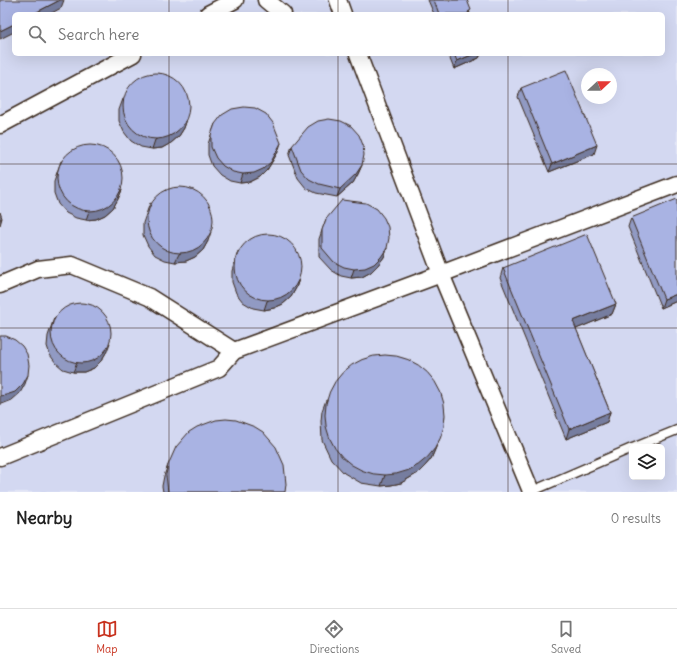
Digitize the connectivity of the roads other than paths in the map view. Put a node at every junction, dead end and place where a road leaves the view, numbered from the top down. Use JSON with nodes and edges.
{"nodes":[{"id":1,"x":235,"y":0,"type":"edge"},
{"id":2,"x":266,"y":0,"type":"edge"},
{"id":3,"x":338,"y":0,"type":"edge"},
{"id":4,"x":212,"y":12,"type":"edge"},
{"id":5,"x":281,"y":12,"type":"edge"},
{"id":6,"x":342,"y":12,"type":"edge"},
{"id":7,"x":129,"y":56,"type":"edge"},
{"id":8,"x":359,"y":56,"type":"edge"},
{"id":9,"x":0,"y":125,"type":"edge"},
{"id":10,"x":677,"y":184,"type":"edge"},
{"id":11,"x":441,"y":274,"type":"junction"},
{"id":12,"x":0,"y":285,"type":"edge"},
{"id":13,"x":234,"y":351,"type":"junction"},
{"id":14,"x":677,"y":430,"type":"edge"},
{"id":15,"x":642,"y":444,"type":"edge"},
{"id":16,"x":629,"y":449,"type":"edge"},
{"id":17,"x":0,"y":457,"type":"edge"},
{"id":18,"x":530,"y":491,"type":"edge"}],
"edges":[{"from":1,"to":4,"type":"street"},
{"from":2,"to":5,"type":"street"},
{"from":3,"to":6,"type":"street"},
{"from":7,"to":9,"type":"street"},
{"from":8,"to":11,"type":"street"},
{"from":10,"to":11,"type":"street"},
{"from":11,"to":13,"type":"street"},
{"from":11,"to":18,"type":"street"},
{"from":12,"to":13,"type":"street"},
{"from":13,"to":17,"type":"street"},
{"from":14,"to":15,"type":"lane"},
{"from":16,"to":18,"type":"lane"}]}
